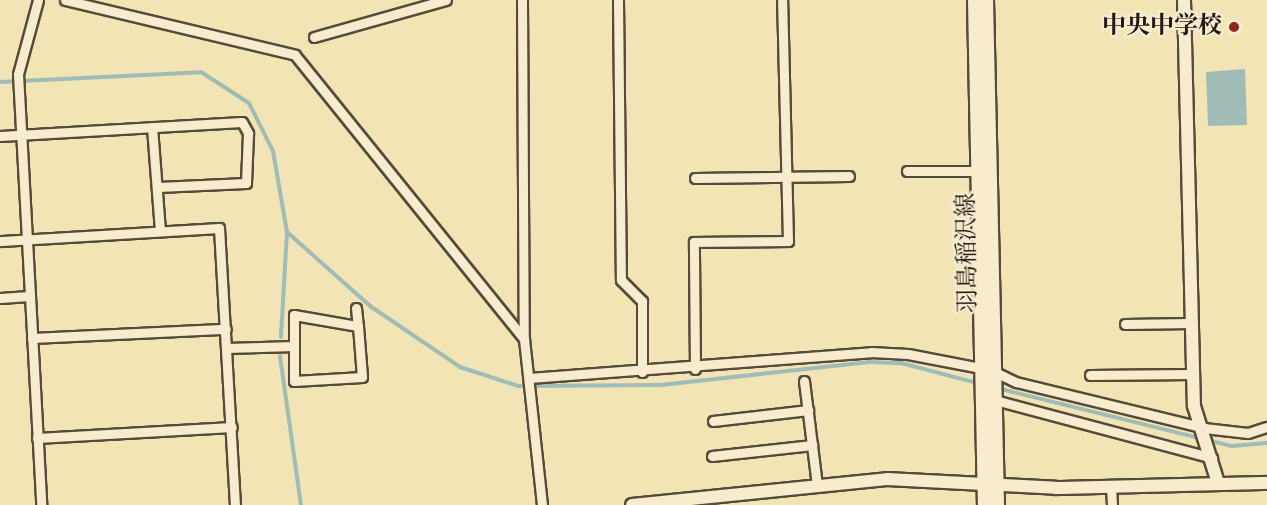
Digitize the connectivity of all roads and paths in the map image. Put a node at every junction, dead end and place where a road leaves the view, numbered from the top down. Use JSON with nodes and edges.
{"nodes":[{"id":1,"x":38,"y":0,"type":"edge"},
{"id":2,"x":65,"y":0,"type":"edge"},
{"id":3,"x":446,"y":0,"type":"edge"},
{"id":4,"x":522,"y":0,"type":"edge"},
{"id":5,"x":618,"y":0,"type":"edge"},
{"id":6,"x":782,"y":0,"type":"edge"},
{"id":7,"x":975,"y":0,"type":"edge"},
{"id":8,"x":986,"y":0,"type":"edge"},
{"id":9,"x":1184,"y":0,"type":"edge"},
{"id":10,"x":314,"y":37,"type":"dead end"},
{"id":11,"x":152,"y":128,"type":"junction"},
{"id":12,"x":22,"y":135,"type":"junction"},
{"id":13,"x":0,"y":136,"type":"edge"},
{"id":14,"x":907,"y":171,"type":"dead end"},
{"id":15,"x":983,"y":171,"type":"junction"},
{"id":16,"x":849,"y":176,"type":"dead end"},
{"id":17,"x":788,"y":177,"type":"junction"},
{"id":18,"x":695,"y":178,"type":"dead end"},
{"id":19,"x":158,"y":187,"type":"junction"},
{"id":20,"x":160,"y":231,"type":"junction"},
{"id":21,"x":26,"y":239,"type":"junction"},
{"id":22,"x":0,"y":240,"type":"edge"},
{"id":23,"x":29,"y":296,"type":"junction"},
{"id":24,"x":0,"y":298,"type":"edge"},
{"id":25,"x":356,"y":308,"type":"dead end"},
{"id":26,"x":1191,"y":323,"type":"junction"},
{"id":27,"x":1125,"y":324,"type":"dead end"},
{"id":28,"x":358,"y":326,"type":"junction"},
{"id":29,"x":226,"y":329,"type":"junction"},
{"id":30,"x":32,"y":338,"type":"junction"},
{"id":31,"x":524,"y":339,"type":"junction"},
{"id":32,"x":294,"y":346,"type":"junction"},
{"id":33,"x":227,"y":348,"type":"junction"},
{"id":34,"x":695,"y":369,"type":"junction"},
{"id":35,"x":642,"y":372,"type":"junction"},
{"id":36,"x":1192,"y":374,"type":"junction"},
{"id":37,"x":1090,"y":375,"type":"dead end"},
{"id":38,"x":530,"y":379,"type":"junction"},
{"id":39,"x":804,"y":381,"type":"dead end"},
{"id":40,"x":986,"y":384,"type":"junction"},
{"id":41,"x":808,"y":410,"type":"junction"},
{"id":42,"x":713,"y":421,"type":"dead end"},
{"id":43,"x":1267,"y":426,"type":"edge"},
{"id":44,"x":231,"y":427,"type":"junction"},
{"id":45,"x":37,"y":438,"type":"junction"},
{"id":46,"x":1208,"y":442,"type":"junction"},
{"id":47,"x":812,"y":445,"type":"junction"},
{"id":48,"x":712,"y":456,"type":"dead end"},
{"id":49,"x":990,"y":481,"type":"junction"},
{"id":50,"x":1218,"y":483,"type":"junction"},
{"id":51,"x":1267,"y":483,"type":"edge"},
{"id":52,"x":817,"y":486,"type":"junction"},
{"id":53,"x":1111,"y":486,"type":"junction"},
{"id":54,"x":717,"y":502,"type":"edge"},
{"id":55,"x":41,"y":505,"type":"edge"},
{"id":56,"x":236,"y":505,"type":"edge"},
{"id":57,"x":542,"y":505,"type":"edge"},
{"id":58,"x":632,"y":505,"type":"edge"},
{"id":59,"x":985,"y":505,"type":"edge"},
{"id":60,"x":997,"y":505,"type":"edge"},
{"id":61,"x":1112,"y":505,"type":"edge"}],
"edges":[{"from":1,"to":12,"type":"street"},
{"from":2,"to":31,"type":"street"},
{"from":3,"to":10,"type":"street"},
{"from":4,"to":31,"type":"street"},
{"from":5,"to":35,"type":"street"},
{"from":6,"to":17,"type":"street"},
{"from":7,"to":15,"type":"main road","name":"羽島稲沢線"},
{"from":8,"to":15,"type":"main road","name":"羽島稲沢線"},
{"from":9,"to":26,"type":"street"},
{"from":11,"to":12,"type":"street"},
{"from":11,"to":19,"type":"street"},
{"from":11,"to":19,"type":"street"},
{"from":12,"to":13,"type":"street"},
{"from":12,"to":21,"type":"street"},
{"from":14,"to":15,"type":"street"},
{"from":15,"to":40,"type":"main road","name":"羽島稲沢線"},
{"from":16,"to":17,"type":"street"},
{"from":17,"to":18,"type":"street"},
{"from":17,"to":34,"type":"street"},
{"from":19,"to":20,"type":"street"},
{"from":20,"to":21,"type":"street"},
{"from":20,"to":29,"type":"street"},
{"from":21,"to":22,"type":"street"},
{"from":21,"to":23,"type":"street"},
{"from":23,"to":24,"type":"street"},
{"from":23,"to":30,"type":"street"},
{"from":25,"to":28,"type":"street"},
{"from":26,"to":27,"type":"street"},
{"from":26,"to":36,"type":"street"},
{"from":28,"to":32,"type":"street"},
{"from":28,"to":32,"type":"street"},
{"from":29,"to":30,"type":"street"},
{"from":29,"to":33,"type":"street"},
{"from":30,"to":45,"type":"street"},
{"from":31,"to":38,"type":"street"},
{"from":32,"to":33,"type":"street"},
{"from":33,"to":44,"type":"street"},
{"from":34,"to":35,"type":"street"},
{"from":34,"to":40,"type":"street"},
{"from":35,"to":38,"type":"street"},
{"from":36,"to":37,"type":"street"},
{"from":36,"to":46,"type":"street"},
{"from":38,"to":57,"type":"street"},
{"from":39,"to":41,"type":"street"},
{"from":40,"to":46,"type":"street"},
{"from":40,"to":46,"type":"street"},
{"from":40,"to":49,"type":"main road","name":"羽島稲沢線"},
{"from":41,"to":42,"type":"street"},
{"from":41,"to":47,"type":"street"},
{"from":43,"to":46,"type":"street"},
{"from":44,"to":45,"type":"street"},
{"from":44,"to":56,"type":"street"},
{"from":45,"to":55,"type":"street"},
{"from":46,"to":50,"type":"street"},
{"from":47,"to":48,"type":"street"},
{"from":47,"to":52,"type":"street"},
{"from":49,"to":52,"type":"street"},
{"from":49,"to":53,"type":"street"},
{"from":49,"to":59,"type":"main road","name":"羽島稲沢線"},
{"from":49,"to":60,"type":"main road","name":"羽島稲沢線"},
{"from":50,"to":51,"type":"street"},
{"from":50,"to":53,"type":"street"},
{"from":52,"to":54,"type":"street"},
{"from":53,"to":61,"type":"street"},
{"from":54,"to":58,"type":"street"}]}
